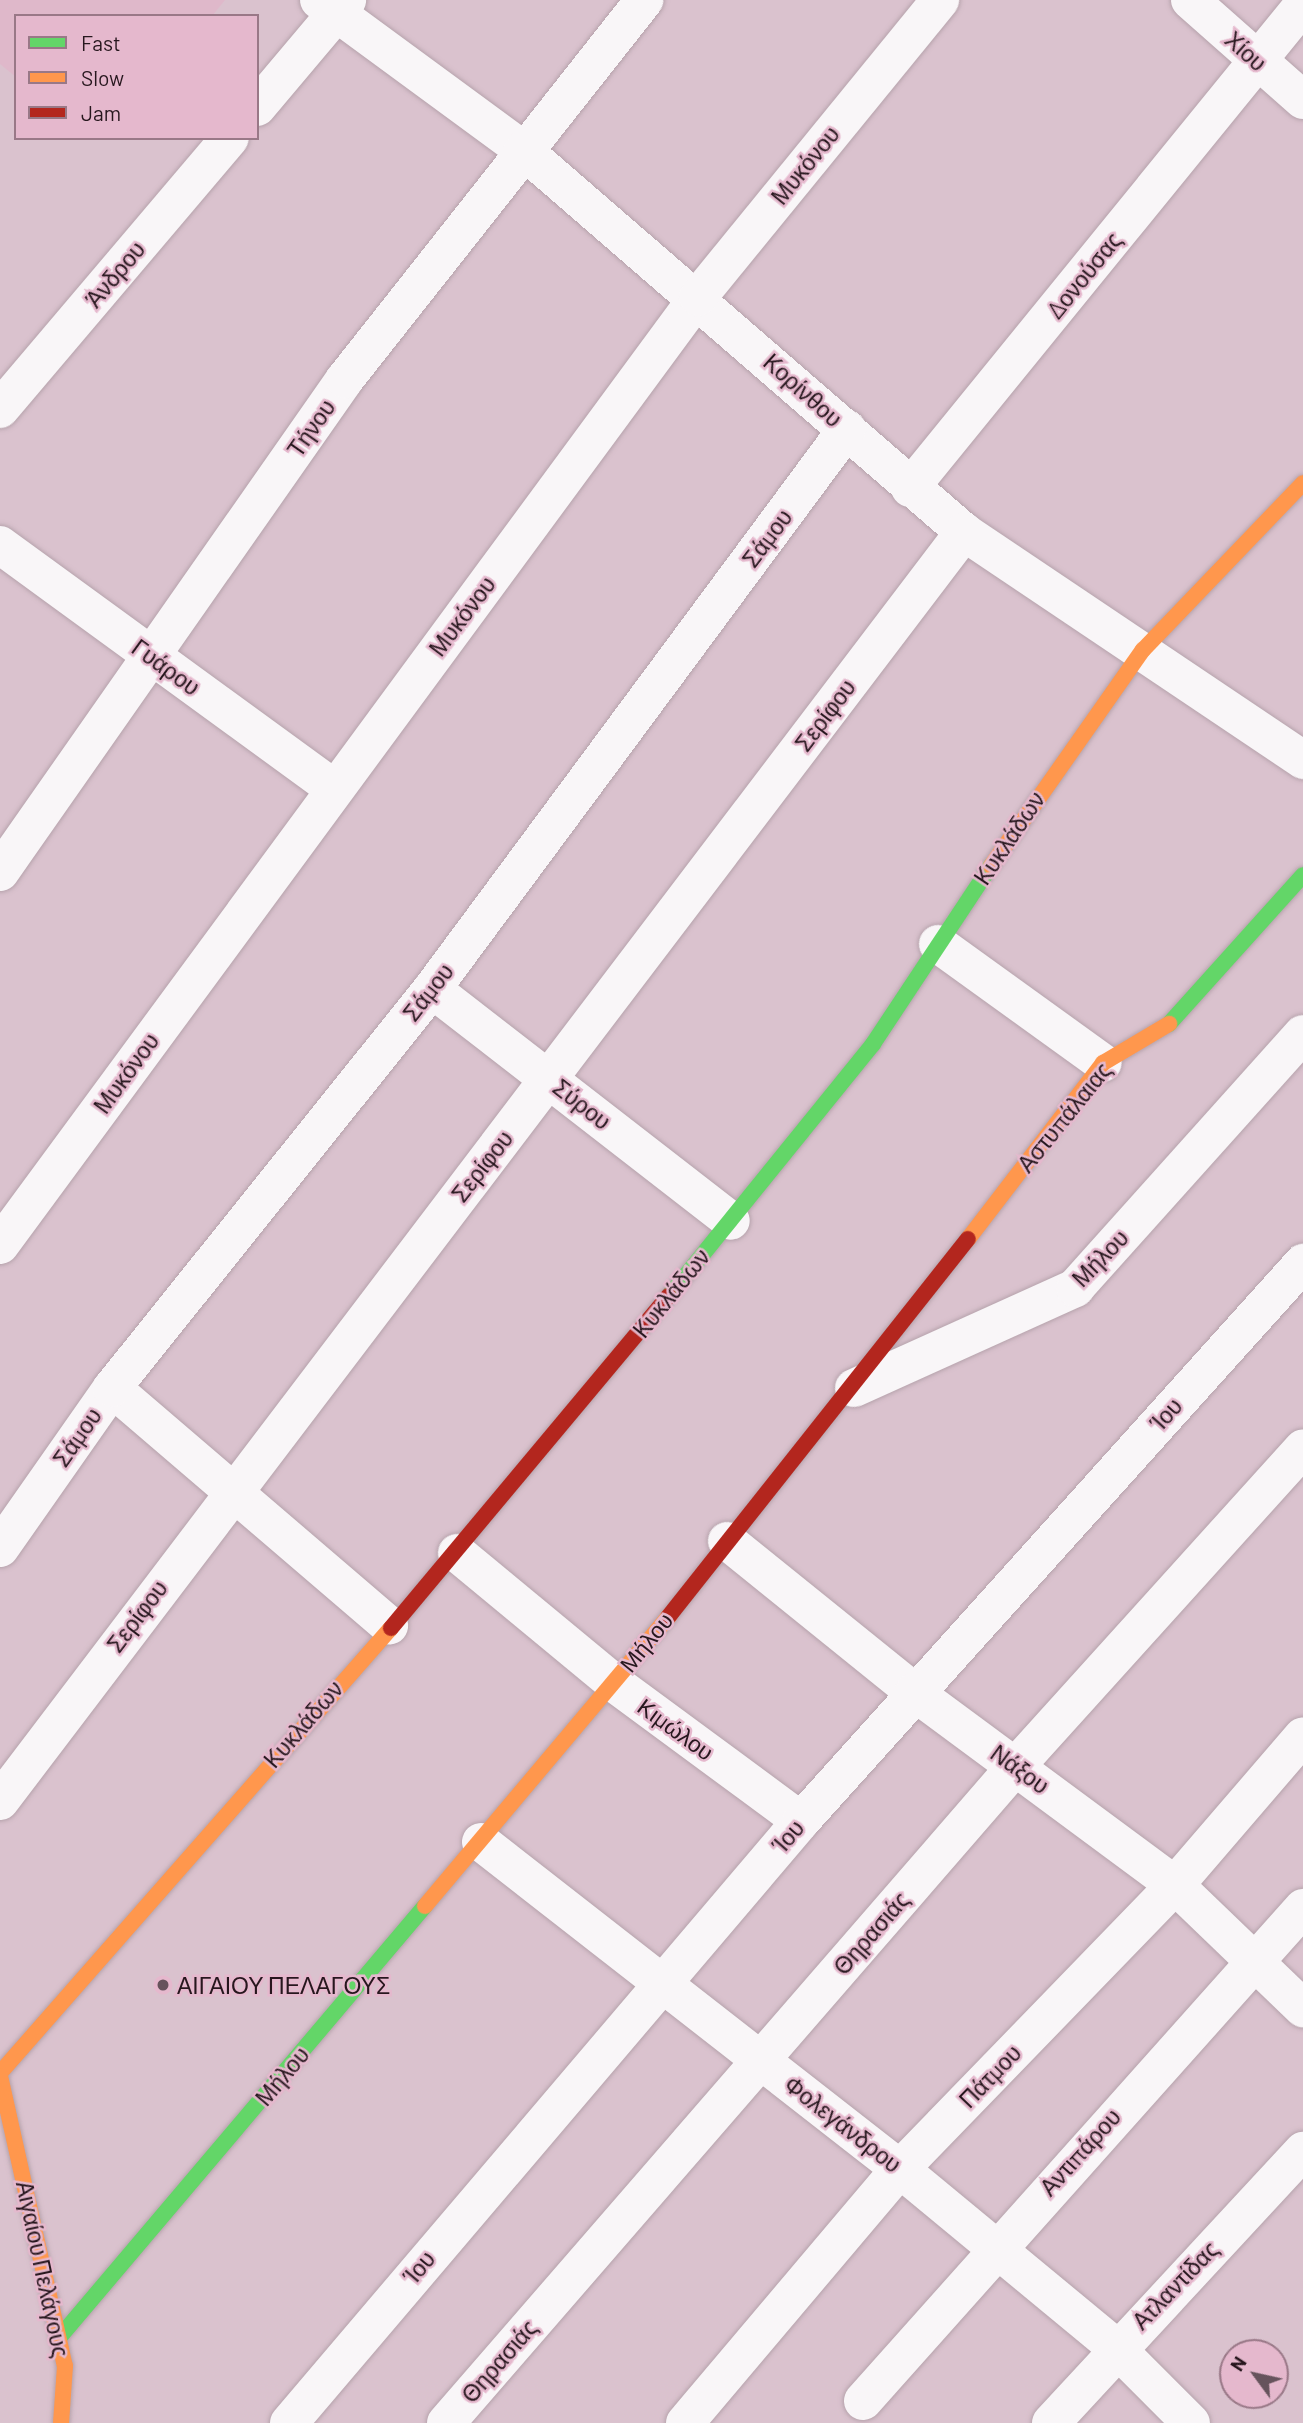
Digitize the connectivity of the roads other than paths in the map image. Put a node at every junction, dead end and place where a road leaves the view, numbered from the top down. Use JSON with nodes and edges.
{"nodes":[{"id":1,"x":644,"y":0,"type":"edge"},
{"id":2,"x":940,"y":0,"type":"edge"},
{"id":3,"x":1190,"y":0,"type":"edge"},
{"id":4,"x":334,"y":5,"type":"edge"},
{"id":5,"x":1303,"y":5,"type":"edge"},
{"id":6,"x":1258,"y":62,"type":"junction"},
{"id":7,"x":1303,"y":100,"type":"edge"},
{"id":8,"x":259,"y":104,"type":"edge"},
{"id":9,"x":228,"y":140,"type":"edge"},
{"id":10,"x":523,"y":150,"type":"junction"},
{"id":11,"x":698,"y":297,"type":"junction"},
{"id":12,"x":0,"y":409,"type":"edge"},
{"id":13,"x":847,"y":429,"type":"junction"},
{"id":14,"x":1303,"y":483,"type":"edge"},
{"id":15,"x":910,"y":488,"type":"junction"},
{"id":16,"x":964,"y":532,"type":"junction"},
{"id":17,"x":0,"y":545,"type":"edge"},
{"id":18,"x":1143,"y":650,"type":"junction"},
{"id":19,"x":149,"y":655,"type":"junction"},
{"id":20,"x":1303,"y":760,"type":"edge"},
{"id":21,"x":334,"y":789,"type":"junction"},
{"id":22,"x":0,"y":872,"type":"edge"},
{"id":23,"x":1303,"y":875,"type":"edge"},
{"id":24,"x":938,"y":944,"type":"junction"},
{"id":25,"x":432,"y":989,"type":"junction"},
{"id":26,"x":1303,"y":1034,"type":"edge"},
{"id":27,"x":1103,"y":1063,"type":"junction"},
{"id":28,"x":549,"y":1079,"type":"junction"},
{"id":29,"x":731,"y":1221,"type":"junction"},
{"id":30,"x":0,"y":1245,"type":"edge"},
{"id":31,"x":1303,"y":1263,"type":"edge"},
{"id":32,"x":112,"y":1388,"type":"junction"},
{"id":33,"x":854,"y":1388,"type":"junction"},
{"id":34,"x":1303,"y":1448,"type":"edge"},
{"id":35,"x":231,"y":1490,"type":"junction"},
{"id":36,"x":727,"y":1541,"type":"junction"},
{"id":37,"x":0,"y":1548,"type":"edge"},
{"id":38,"x":457,"y":1553,"type":"junction"},
{"id":39,"x":388,"y":1625,"type":"junction"},
{"id":40,"x":614,"y":1683,"type":"junction"},
{"id":41,"x":914,"y":1692,"type":"junction"},
{"id":42,"x":1303,"y":1736,"type":"edge"},
{"id":43,"x":1016,"y":1766,"type":"junction"},
{"id":44,"x":0,"y":1801,"type":"edge"},
{"id":45,"x":801,"y":1821,"type":"junction"},
{"id":46,"x":481,"y":1842,"type":"junction"},
{"id":47,"x":1175,"y":1885,"type":"junction"},
{"id":48,"x":1303,"y":1908,"type":"edge"},
{"id":49,"x":1255,"y":1957,"type":"junction"},
{"id":50,"x":660,"y":1983,"type":"junction"},
{"id":51,"x":1303,"y":2008,"type":"edge"},
{"id":52,"x":761,"y":2060,"type":"junction"},
{"id":53,"x":0,"y":2074,"type":"edge"},
{"id":54,"x":1303,"y":2151,"type":"edge"},
{"id":55,"x":900,"y":2169,"type":"junction"},
{"id":56,"x":994,"y":2248,"type":"junction"},
{"id":57,"x":58,"y":2339,"type":"junction"},
{"id":58,"x":1116,"y":2348,"type":"junction"},
{"id":59,"x":863,"y":2401,"type":"dead end"},
{"id":60,"x":61,"y":2423,"type":"edge"},
{"id":61,"x":289,"y":2423,"type":"edge"},
{"id":62,"x":446,"y":2423,"type":"edge"},
{"id":63,"x":685,"y":2423,"type":"edge"},
{"id":64,"x":1051,"y":2423,"type":"edge"},
{"id":65,"x":1191,"y":2423,"type":"edge"}],
"edges":[{"from":1,"to":10,"type":"street","name":"Τήνου"},
{"from":2,"to":11,"type":"street","name":"Μυκόνου"},
{"from":3,"to":6,"type":"street","name":"Χίου"},
{"from":4,"to":8,"type":"street"},
{"from":4,"to":10,"type":"street","name":"Κορίνθου"},
{"from":5,"to":6,"type":"street","name":"Δονούσας"},
{"from":6,"to":7,"type":"street","name":"Χίου"},
{"from":6,"to":15,"type":"street","name":"Δονούσας"},
{"from":9,"to":12,"type":"street","name":"Άνδρου"},
{"from":10,"to":11,"type":"street","name":"Κορίνθου"},
{"from":10,"to":19,"type":"street","name":"Τήνου"},
{"from":11,"to":13,"type":"street","name":"Κορίνθου"},
{"from":11,"to":21,"type":"street","name":"Μυκόνου"},
{"from":13,"to":15,"type":"street","name":"Κορίνθου"},
{"from":13,"to":25,"type":"street","name":"Σάμου"},
{"from":14,"to":18,"type":"street","name":"Κυκλάδων"},
{"from":15,"to":16,"type":"street","name":"Κορίνθου"},
{"from":16,"to":18,"type":"street","name":"Κορίνθου"},
{"from":16,"to":28,"type":"street","name":"Σερίφου"},
{"from":17,"to":19,"type":"street","name":"Γυάρου"},
{"from":18,"to":20,"type":"street","name":"Κορίνθου"},
{"from":18,"to":24,"type":"street","name":"Κυκλάδων"},
{"from":19,"to":21,"type":"street","name":"Γυάρου"},
{"from":19,"to":22,"type":"street","name":"Τήνου"},
{"from":21,"to":30,"type":"street","name":"Μυκόνου"},
{"from":23,"to":27,"type":"street","name":"Αστυπάλαιας"},
{"from":24,"to":27,"type":"street"},
{"from":24,"to":29,"type":"street","name":"Κυκλάδων"},
{"from":25,"to":28,"type":"street","name":"Σύρου"},
{"from":25,"to":32,"type":"street","name":"Σάμου"},
{"from":26,"to":33,"type":"street","name":"Μήλου"},
{"from":27,"to":33,"type":"street","name":"Αστυπάλαιας"},
{"from":28,"to":29,"type":"street","name":"Σύρου"},
{"from":28,"to":35,"type":"street","name":"Σερίφου"},
{"from":29,"to":38,"type":"street","name":"Κυκλάδων"},
{"from":31,"to":41,"type":"street","name":"Ίου"},
{"from":32,"to":35,"type":"street"},
{"from":32,"to":37,"type":"street","name":"Σάμου"},
{"from":33,"to":36,"type":"street","name":"Μήλου"},
{"from":34,"to":43,"type":"street","name":"Θηρασιάς"},
{"from":35,"to":39,"type":"street"},
{"from":35,"to":44,"type":"street","name":"Σερίφου"},
{"from":36,"to":40,"type":"street","name":"Μήλου"},
{"from":36,"to":41,"type":"street","name":"Νάξου"},
{"from":38,"to":39,"type":"street","name":"Κυκλάδων"},
{"from":38,"to":40,"type":"street","name":"Κιμώλου"},
{"from":39,"to":53,"type":"street","name":"Κυκλάδων"},
{"from":40,"to":45,"type":"street","name":"Κιμώλου"},
{"from":40,"to":46,"type":"street","name":"Μήλου"},
{"from":41,"to":43,"type":"street","name":"Νάξου"},
{"from":41,"to":45,"type":"street","name":"Ίου"},
{"from":42,"to":47,"type":"street","name":"Πάτμου"},
{"from":43,"to":47,"type":"street","name":"Νάξου"},
{"from":43,"to":52,"type":"street","name":"Θηρασιάς"},
{"from":45,"to":50,"type":"street","name":"Ίου"},
{"from":46,"to":50,"type":"street","name":"Φολεγάνδρου"},
{"from":46,"to":57,"type":"street","name":"Μήλου"},
{"from":47,"to":49,"type":"street","name":"Νάξου"},
{"from":47,"to":55,"type":"street","name":"Πάτμου"},
{"from":48,"to":49,"type":"street","name":"Αντιπάρου"},
{"from":49,"to":51,"type":"street","name":"Νάξου"},
{"from":49,"to":56,"type":"street","name":"Αντιπάρου"},
{"from":50,"to":52,"type":"street","name":"Φολεγάνδρου"},
{"from":50,"to":61,"type":"street","name":"Ίου"},
{"from":52,"to":55,"type":"street","name":"Φολεγάνδρου"},
{"from":52,"to":62,"type":"street","name":"Θηρασιάς"},
{"from":53,"to":57,"type":"street","name":"Αιγαίου Πελάγους"},
{"from":54,"to":58,"type":"street","name":"Ατλαντίδας"},
{"from":55,"to":56,"type":"street","name":"Φολεγάνδρου"},
{"from":55,"to":63,"type":"street","name":"Πάτμου"},
{"from":56,"to":58,"type":"street","name":"Φολεγάνδρου"},
{"from":56,"to":59,"type":"street","name":"Αντιπάρου"},
{"from":57,"to":60,"type":"street","name":"Αιγαίου Πελάγους"},
{"from":58,"to":64,"type":"street","name":"Ατλαντίδας"},
{"from":58,"to":65,"type":"street","name":"Φολεγάνδρου"}]}
